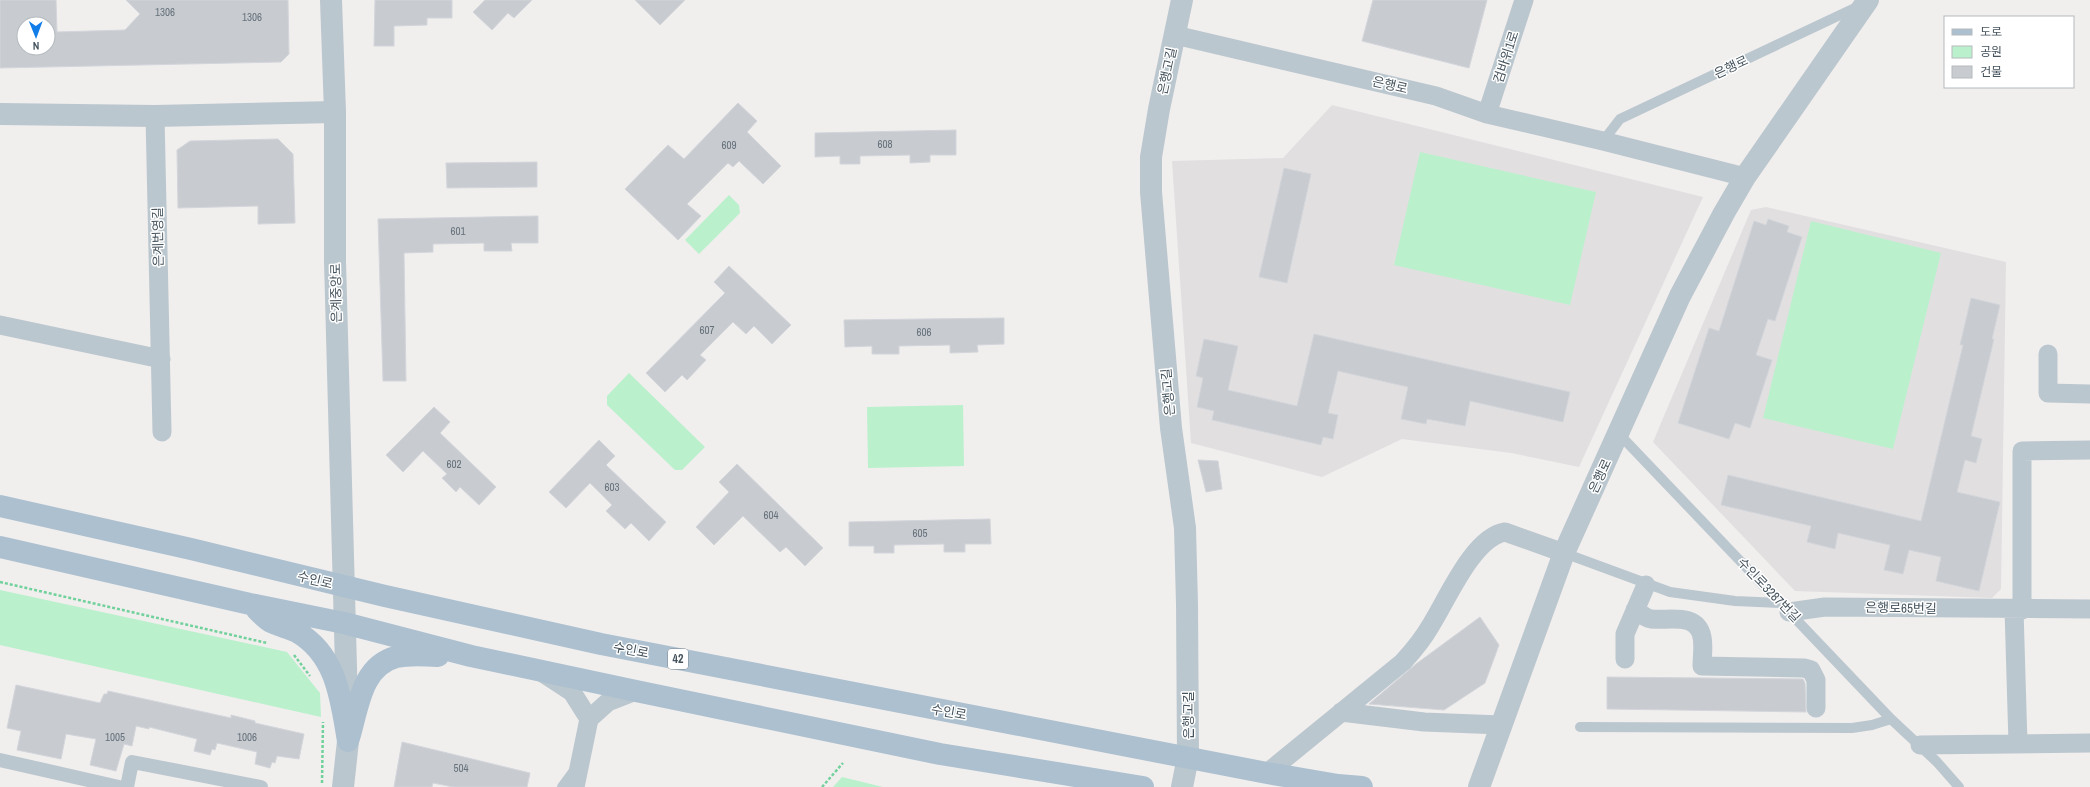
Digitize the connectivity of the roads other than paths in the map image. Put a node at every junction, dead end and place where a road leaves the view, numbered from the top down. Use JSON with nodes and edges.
{"nodes":[{"id":1,"x":331,"y":0,"type":"edge"},
{"id":2,"x":1182,"y":0,"type":"edge"},
{"id":3,"x":1524,"y":0,"type":"edge"},
{"id":4,"x":1867,"y":1,"type":"edge"},
{"id":5,"x":1175,"y":35,"type":"junction"},
{"id":6,"x":335,"y":112,"type":"junction"},
{"id":7,"x":0,"y":114,"type":"edge"},
{"id":8,"x":1487,"y":114,"type":"junction"},
{"id":9,"x":155,"y":116,"type":"junction"},
{"id":10,"x":1603,"y":141,"type":"junction"},
{"id":11,"x":1745,"y":177,"type":"junction"},
{"id":12,"x":0,"y":325,"type":"edge"},
{"id":13,"x":2048,"y":354,"type":"dead end"},
{"id":14,"x":161,"y":359,"type":"junction"},
{"id":15,"x":2090,"y":394,"type":"edge"},
{"id":16,"x":162,"y":432,"type":"dead end"},
{"id":17,"x":1619,"y":434,"type":"junction"},
{"id":18,"x":2090,"y":450,"type":"edge"},
{"id":19,"x":0,"y":506,"type":"edge"},
{"id":20,"x":0,"y":547,"type":"edge"},
{"id":21,"x":1564,"y":553,"type":"junction"},
{"id":22,"x":1646,"y":585,"type":"junction"},
{"id":23,"x":342,"y":586,"type":"junction"},
{"id":24,"x":250,"y":604,"type":"junction"},
{"id":25,"x":1785,"y":608,"type":"junction"},
{"id":26,"x":2018,"y":609,"type":"junction"},
{"id":27,"x":2090,"y":609,"type":"edge"},
{"id":28,"x":1635,"y":610,"type":"junction"},
{"id":29,"x":344,"y":623,"type":"junction"},
{"id":30,"x":471,"y":656,"type":"junction"},
{"id":31,"x":1625,"y":659,"type":"dead end"},
{"id":32,"x":540,"y":671,"type":"junction"},
{"id":33,"x":636,"y":691,"type":"junction"},
{"id":34,"x":1816,"y":708,"type":"joint"},
{"id":35,"x":1341,"y":712,"type":"junction"},
{"id":36,"x":589,"y":719,"type":"junction"},
{"id":37,"x":1891,"y":719,"type":"junction"},
{"id":38,"x":1501,"y":725,"type":"junction"},
{"id":39,"x":1580,"y":727,"type":"dead end"},
{"id":40,"x":1816,"y":728,"type":"junction"},
{"id":41,"x":348,"y":741,"type":"junction"},
{"id":42,"x":2090,"y":743,"type":"edge"},
{"id":43,"x":2018,"y":744,"type":"junction"},
{"id":44,"x":1920,"y":745,"type":"junction"},
{"id":45,"x":1188,"y":757,"type":"junction"},
{"id":46,"x":0,"y":760,"type":"edge"},
{"id":47,"x":579,"y":761,"type":"junction"},
{"id":48,"x":1267,"y":773,"type":"junction"},
{"id":49,"x":119,"y":787,"type":"edge"},
{"id":50,"x":127,"y":787,"type":"edge"},
{"id":51,"x":261,"y":787,"type":"edge"},
{"id":52,"x":342,"y":787,"type":"edge"},
{"id":53,"x":562,"y":787,"type":"edge"},
{"id":54,"x":575,"y":787,"type":"edge"},
{"id":55,"x":1144,"y":787,"type":"edge"},
{"id":56,"x":1182,"y":787,"type":"edge"},
{"id":57,"x":1362,"y":787,"type":"edge"},
{"id":58,"x":1479,"y":787,"type":"edge"},
{"id":59,"x":1959,"y":787,"type":"edge"}],
"edges":[{"from":1,"to":6,"type":"street","name":"은계중앙로"},
{"from":2,"to":5,"type":"street","name":"은행고길"},
{"from":3,"to":8,"type":"street","name":"검바위1로"},
{"from":4,"to":10,"type":"lane","name":"은행로"},
{"from":4,"to":11,"type":"street","name":"은행로"},
{"from":5,"to":8,"type":"street","name":"은행로"},
{"from":5,"to":45,"type":"street","name":"은행고길"},
{"from":6,"to":9,"type":"street"},
{"from":6,"to":23,"type":"street","name":"은계중앙로"},
{"from":7,"to":9,"type":"street"},
{"from":8,"to":10,"type":"street","name":"은행로"},
{"from":9,"to":14,"type":"street","name":"은계번영길"},
{"from":10,"to":11,"type":"street","name":"은행로"},
{"from":11,"to":17,"type":"street","name":"은행로"},
{"from":12,"to":14,"type":"street"},
{"from":13,"to":15,"type":"street"},
{"from":14,"to":16,"type":"street","name":"은계번영길"},
{"from":17,"to":21,"type":"street","name":"은행로"},
{"from":17,"to":25,"type":"lane","name":"수인로3287번길"},
{"from":18,"to":26,"type":"street"},
{"from":19,"to":23,"type":"main road","name":"수인로","number":"42"},
{"from":20,"to":24,"type":"main road"},
{"from":21,"to":22,"type":"lane","name":"은행로65번길"},
{"from":21,"to":35,"type":"street"},
{"from":21,"to":38,"type":"street","name":"은행로"},
{"from":22,"to":25,"type":"lane","name":"은행로65번길"},
{"from":22,"to":28,"type":"street"},
{"from":23,"to":29,"type":"street","name":"은계중앙로"},
{"from":23,"to":45,"type":"main road","name":"수인로","number":"42"},
{"from":24,"to":29,"type":"main road"},
{"from":24,"to":41,"type":"main road"},
{"from":25,"to":26,"type":"street","name":"은행로65번길"},
{"from":25,"to":37,"type":"lane","name":"수인로3287번길"},
{"from":26,"to":27,"type":"street","name":"은행로65번길"},
{"from":26,"to":43,"type":"street"},
{"from":28,"to":31,"type":"street"},
{"from":28,"to":34,"type":"street"},
{"from":29,"to":30,"type":"main road"},
{"from":29,"to":41,"type":"street","name":"은계중앙로"},
{"from":30,"to":32,"type":"main road"},
{"from":30,"to":41,"type":"main road"},
{"from":32,"to":33,"type":"main road"},
{"from":32,"to":36,"type":"street"},
{"from":33,"to":36,"type":"street"},
{"from":33,"to":55,"type":"main road"},
{"from":34,"to":40,"type":"lane"},
{"from":35,"to":38,"type":"street"},
{"from":35,"to":48,"type":"street"},
{"from":36,"to":47,"type":"street"},
{"from":37,"to":40,"type":"lane"},
{"from":37,"to":44,"type":"lane","name":"수인로3287번길"},
{"from":38,"to":58,"type":"street","name":"은행로"},
{"from":39,"to":40,"type":"lane"},
{"from":41,"to":52,"type":"street"},
{"from":42,"to":43,"type":"street"},
{"from":43,"to":44,"type":"street"},
{"from":44,"to":59,"type":"lane","name":"수인로3287번길"},
{"from":45,"to":48,"type":"main road","name":"수인로","number":"42"},
{"from":45,"to":56,"type":"street","name":"은행고길"},
{"from":46,"to":49,"type":"street"},
{"from":47,"to":53,"type":"lane"},
{"from":47,"to":54,"type":"street"},
{"from":48,"to":57,"type":"main road","name":"수인로","number":"42"},
{"from":50,"to":51,"type":"street"}]}
